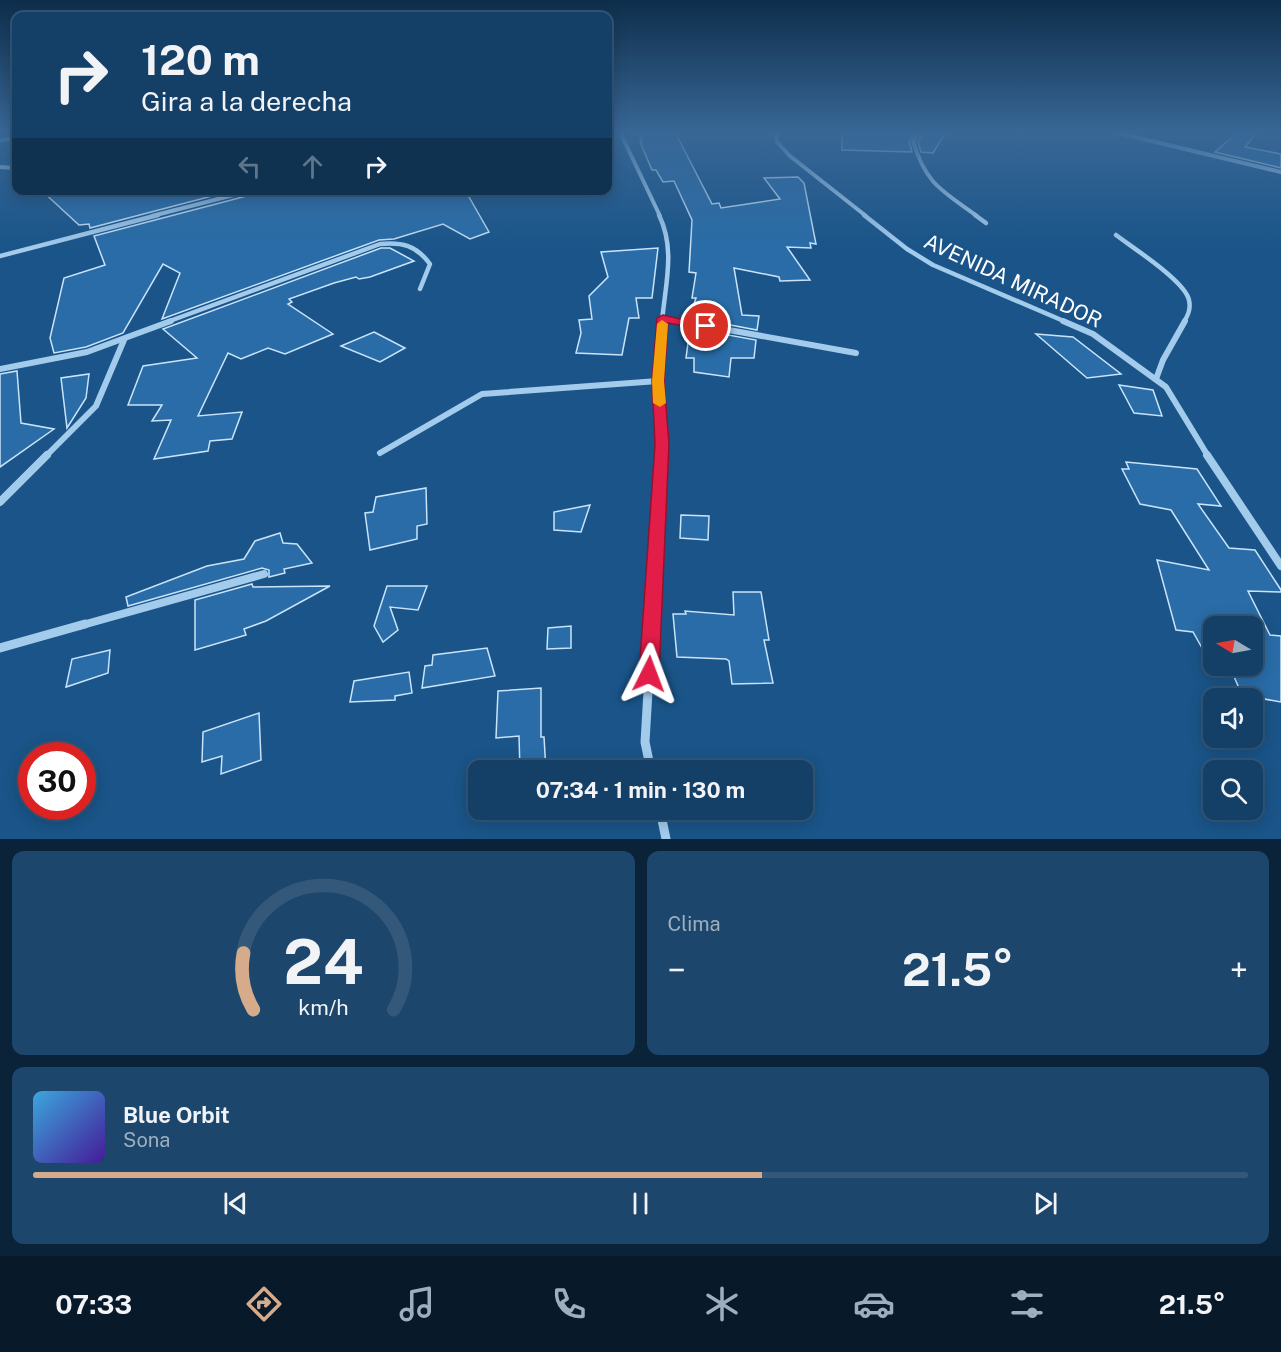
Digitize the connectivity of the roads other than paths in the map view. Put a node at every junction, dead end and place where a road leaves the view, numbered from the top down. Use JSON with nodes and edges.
{"nodes":[{"id":1,"x":639,"y":171,"type":"edge"},
{"id":2,"x":809,"y":171,"type":"edge"},
{"id":3,"x":924,"y":171,"type":"edge"},
{"id":4,"x":234,"y":195,"type":"edge"},
{"id":5,"x":986,"y":223,"type":"dead end"},
{"id":6,"x":1116,"y":235,"type":"dead end"},
{"id":7,"x":0,"y":248,"type":"edge"},
{"id":8,"x":9,"y":253,"type":"junction"},
{"id":9,"x":0,"y":256,"type":"edge"},
{"id":10,"x":420,"y":289,"type":"dead end"},
{"id":11,"x":663,"y":318,"type":"junction"},
{"id":12,"x":124,"y":340,"type":"junction"},
{"id":13,"x":856,"y":353,"type":"dead end"},
{"id":14,"x":0,"y":369,"type":"edge"},
{"id":15,"x":1156,"y":378,"type":"junction"},
{"id":16,"x":658,"y":381,"type":"junction"},
{"id":17,"x":380,"y":453,"type":"dead end"},
{"id":18,"x":0,"y":502,"type":"edge"},
{"id":19,"x":1281,"y":567,"type":"edge"},
{"id":20,"x":264,"y":574,"type":"dead end"},
{"id":21,"x":0,"y":648,"type":"edge"},
{"id":22,"x":649,"y":760,"type":"edge"},
{"id":23,"x":662,"y":820,"type":"edge"},
{"id":24,"x":666,"y":839,"type":"edge"}],
"edges":[{"from":1,"to":11,"type":"street"},
{"from":2,"to":15,"type":"street","name":"AVENIDA MIRADOR"},
{"from":3,"to":5,"type":"street"},
{"from":4,"to":8,"type":"street"},
{"from":6,"to":15,"type":"street"},
{"from":7,"to":8,"type":"street"},
{"from":8,"to":9,"type":"street"},
{"from":10,"to":12,"type":"street"},
{"from":11,"to":13,"type":"street"},
{"from":11,"to":16,"type":"street"},
{"from":12,"to":14,"type":"street"},
{"from":12,"to":18,"type":"street"},
{"from":15,"to":19,"type":"street","name":"AVENIDA MIRADOR"},
{"from":16,"to":17,"type":"street"},
{"from":16,"to":22,"type":"street"},
{"from":20,"to":21,"type":"street"},
{"from":23,"to":24,"type":"street"}]}
